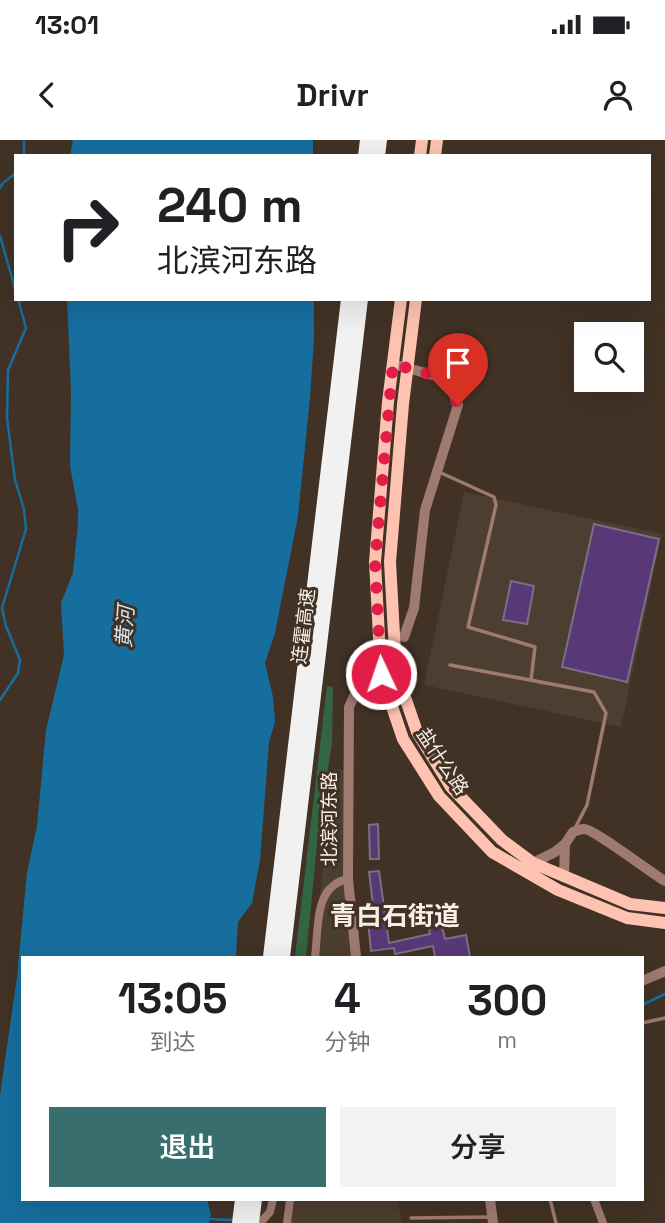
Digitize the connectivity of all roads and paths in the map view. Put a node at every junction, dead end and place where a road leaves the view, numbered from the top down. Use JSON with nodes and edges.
{"nodes":[{"id":1,"x":348,"y":301,"type":"edge"},
{"id":2,"x":361,"y":301,"type":"edge"},
{"id":3,"x":401,"y":301,"type":"edge"},
{"id":4,"x":416,"y":301,"type":"edge"},
{"id":5,"x":393,"y":364,"type":"junction"},
{"id":6,"x":407,"y":368,"type":"junction"},
{"id":7,"x":437,"y":471,"type":"junction"},
{"id":8,"x":404,"y":638,"type":"tunnel mouth"},
{"id":9,"x":450,"y":665,"type":"dead end"},
{"id":10,"x":531,"y":680,"type":"junction"},
{"id":11,"x":360,"y":684,"type":"tunnel mouth"},
{"id":12,"x":573,"y":832,"type":"junction"},
{"id":13,"x":565,"y":844,"type":"junction"},
{"id":14,"x":533,"y":863,"type":"junction"},
{"id":15,"x":564,"y":877,"type":"junction"},
{"id":16,"x":348,"y":879,"type":"junction"},
{"id":17,"x":665,"y":881,"type":"edge"},
{"id":18,"x":665,"y":908,"type":"edge"},
{"id":19,"x":665,"y":923,"type":"edge"},
{"id":20,"x":270,"y":956,"type":"edge"},
{"id":21,"x":283,"y":956,"type":"edge"},
{"id":22,"x":315,"y":956,"type":"edge"},
{"id":23,"x":356,"y":956,"type":"edge"},
{"id":24,"x":665,"y":971,"type":"edge"},
{"id":25,"x":644,"y":980,"type":"edge"},
{"id":26,"x":665,"y":1018,"type":"edge"},
{"id":27,"x":644,"y":1023,"type":"edge"},
{"id":28,"x":242,"y":1201,"type":"edge"},
{"id":29,"x":255,"y":1201,"type":"edge"},
{"id":30,"x":273,"y":1201,"type":"edge"},
{"id":31,"x":290,"y":1201,"type":"edge"},
{"id":32,"x":490,"y":1201,"type":"edge"},
{"id":33,"x":550,"y":1201,"type":"edge"},
{"id":34,"x":595,"y":1201,"type":"edge"},
{"id":35,"x":411,"y":1218,"type":"dead end"},
{"id":36,"x":492,"y":1220,"type":"edge"},
{"id":37,"x":239,"y":1223,"type":"edge"},
{"id":38,"x":252,"y":1223,"type":"edge"},
{"id":39,"x":260,"y":1223,"type":"edge"},
{"id":40,"x":287,"y":1223,"type":"edge"},
{"id":41,"x":556,"y":1223,"type":"edge"},
{"id":42,"x":603,"y":1223,"type":"edge"}],
"edges":[{"from":1,"to":20,"type":"highway","name":"连霍高速"},
{"from":2,"to":21,"type":"highway","name":"连霍高速"},
{"from":3,"to":5,"type":"main road"},
{"from":4,"to":6,"type":"main road"},
{"from":5,"to":6,"type":"street"},
{"from":5,"to":19,"type":"main road","name":"盐什公路"},
{"from":6,"to":7,"type":"street"},
{"from":6,"to":14,"type":"main road","name":"盐什公路"},
{"from":7,"to":8,"type":"street"},
{"from":7,"to":10,"type":"lane"},
{"from":9,"to":10,"type":"lane"},
{"from":10,"to":12,"type":"lane"},
{"from":11,"to":16,"type":"street","name":"北滨河东路"},
{"from":12,"to":13,"type":"street"},
{"from":12,"to":17,"type":"street"},
{"from":13,"to":14,"type":"street"},
{"from":13,"to":15,"type":"street"},
{"from":14,"to":15,"type":"main road","name":"盐什公路"},
{"from":15,"to":18,"type":"main road","name":"盐什公路"},
{"from":16,"to":22,"type":"street"},
{"from":16,"to":23,"type":"street","name":"北滨河东路"},
{"from":24,"to":25,"type":"street"},
{"from":26,"to":27,"type":"lane"},
{"from":28,"to":37,"type":"highway"},
{"from":29,"to":38,"type":"highway"},
{"from":30,"to":39,"type":"street"},
{"from":31,"to":40,"type":"street"},
{"from":32,"to":36,"type":"street"},
{"from":33,"to":41,"type":"lane"},
{"from":34,"to":42,"type":"street"},
{"from":35,"to":36,"type":"lane"}]}
